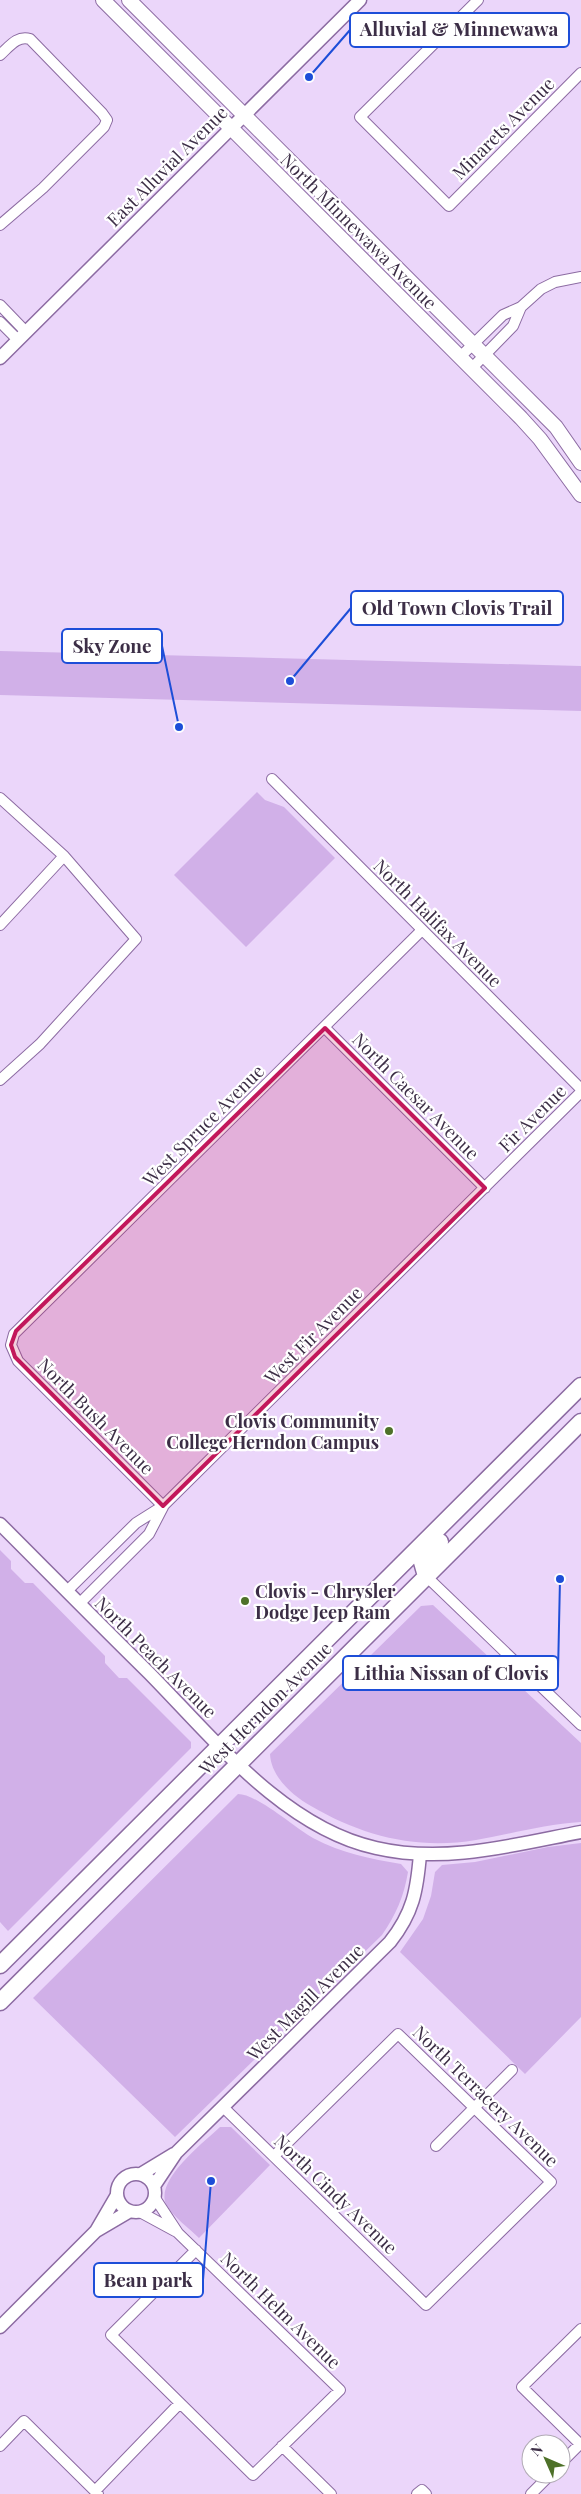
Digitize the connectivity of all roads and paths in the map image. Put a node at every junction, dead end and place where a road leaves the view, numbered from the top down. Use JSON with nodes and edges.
{"nodes":[{"id":1,"x":103,"y":0,"type":"edge"},
{"id":2,"x":129,"y":0,"type":"edge"},
{"id":3,"x":360,"y":0,"type":"edge"},
{"id":4,"x":478,"y":0,"type":"edge"},
{"id":5,"x":0,"y":55,"type":"edge"},
{"id":6,"x":581,"y":73,"type":"edge"},
{"id":7,"x":244,"y":115,"type":"junction"},
{"id":8,"x":230,"y":128,"type":"junction"},
{"id":9,"x":0,"y":225,"type":"edge"},
{"id":10,"x":581,"y":278,"type":"edge"},
{"id":11,"x":0,"y":305,"type":"edge"},
{"id":12,"x":521,"y":307,"type":"junction"},
{"id":13,"x":0,"y":322,"type":"edge"},
{"id":14,"x":22,"y":336,"type":"junction"},
{"id":15,"x":473,"y":344,"type":"junction"},
{"id":16,"x":484,"y":355,"type":"junction"},
{"id":17,"x":460,"y":357,"type":"junction"},
{"id":18,"x":0,"y":358,"type":"edge"},
{"id":19,"x":471,"y":369,"type":"junction"},
{"id":20,"x":581,"y":464,"type":"edge"},
{"id":21,"x":581,"y":495,"type":"edge"},
{"id":22,"x":272,"y":779,"type":"dead end"},
{"id":23,"x":0,"y":798,"type":"edge"},
{"id":24,"x":64,"y":856,"type":"junction"},
{"id":25,"x":0,"y":925,"type":"edge"},
{"id":26,"x":422,"y":930,"type":"junction"},
{"id":27,"x":325,"y":1028,"type":"junction"},
{"id":28,"x":0,"y":1080,"type":"edge"},
{"id":29,"x":581,"y":1090,"type":"edge"},
{"id":30,"x":485,"y":1188,"type":"junction"},
{"id":31,"x":11,"y":1345,"type":"joint"},
{"id":32,"x":581,"y":1386,"type":"edge"},
{"id":33,"x":564,"y":1403,"type":"junction"},
{"id":34,"x":581,"y":1422,"type":"edge"},
{"id":35,"x":163,"y":1506,"type":"junction"},
{"id":36,"x":0,"y":1524,"type":"edge"},
{"id":37,"x":426,"y":1576,"type":"junction"},
{"id":38,"x":67,"y":1591,"type":"junction"},
{"id":39,"x":79,"y":1604,"type":"junction"},
{"id":40,"x":581,"y":1725,"type":"edge"},
{"id":41,"x":220,"y":1745,"type":"junction"},
{"id":42,"x":238,"y":1764,"type":"junction"},
{"id":43,"x":581,"y":1832,"type":"edge"},
{"id":44,"x":420,"y":1854,"type":"junction"},
{"id":45,"x":0,"y":1965,"type":"edge"},
{"id":46,"x":0,"y":2002,"type":"edge"},
{"id":47,"x":512,"y":2070,"type":"dead end"},
{"id":48,"x":223,"y":2107,"type":"junction"},
{"id":49,"x":475,"y":2108,"type":"junction"},
{"id":50,"x":436,"y":2146,"type":"dead end"},
{"id":51,"x":176,"y":2153,"type":"junction"},
{"id":52,"x":274,"y":2156,"type":"junction"},
{"id":53,"x":141,"y":2174,"type":"junction"},
{"id":54,"x":154,"y":2192,"type":"junction"},
{"id":55,"x":116,"y":2195,"type":"junction"},
{"id":56,"x":135,"y":2211,"type":"junction"},
{"id":57,"x":96,"y":2231,"type":"junction"},
{"id":58,"x":178,"y":2233,"type":"junction"},
{"id":59,"x":196,"y":2250,"type":"junction"},
{"id":60,"x":426,"y":2305,"type":"joint"},
{"id":61,"x":0,"y":2327,"type":"edge"},
{"id":62,"x":581,"y":2328,"type":"edge"},
{"id":63,"x":180,"y":2403,"type":"junction"},
{"id":64,"x":581,"y":2444,"type":"edge"},
{"id":65,"x":0,"y":2446,"type":"edge"},
{"id":66,"x":282,"y":2446,"type":"junction"},
{"id":67,"x":571,"y":2454,"type":"edge"},
{"id":68,"x":541,"y":2484,"type":"edge"},
{"id":69,"x":96,"y":2492,"type":"edge"},
{"id":70,"x":330,"y":2494,"type":"edge"},
{"id":71,"x":531,"y":2494,"type":"edge"}],
"edges":[{"from":1,"to":8,"type":"main road","name":"North Minnewawa Avenue"},
{"from":2,"to":7,"type":"main road","name":"North Minnewawa Avenue"},
{"from":3,"to":7,"type":"street","name":"East Alluvial Avenue"},
{"from":4,"to":6,"type":"street","name":"Minarets Avenue"},
{"from":5,"to":9,"type":"street"},
{"from":7,"to":8,"type":"street","name":"East Alluvial Avenue"},
{"from":7,"to":15,"type":"main road","name":"North Minnewawa Avenue"},
{"from":8,"to":14,"type":"street","name":"East Alluvial Avenue"},
{"from":8,"to":17,"type":"main road","name":"North Minnewawa Avenue"},
{"from":10,"to":12,"type":"street"},
{"from":11,"to":14,"type":"street"},
{"from":12,"to":15,"type":"street"},
{"from":12,"to":16,"type":"street"},
{"from":13,"to":14,"type":"street"},
{"from":14,"to":18,"type":"street","name":"East Alluvial Avenue"},
{"from":15,"to":16,"type":"main road","name":"North Minnewawa Avenue"},
{"from":15,"to":17,"type":"street"},
{"from":16,"to":19,"type":"street"},
{"from":16,"to":20,"type":"main road","name":"North Minnewawa Avenue"},
{"from":17,"to":19,"type":"main road","name":"North Minnewawa Avenue"},
{"from":19,"to":21,"type":"main road","name":"North Minnewawa Avenue"},
{"from":22,"to":26,"type":"street","name":"North Halifax Avenue"},
{"from":23,"to":24,"type":"street"},
{"from":24,"to":25,"type":"street"},
{"from":24,"to":28,"type":"street"},
{"from":26,"to":27,"type":"street","name":"West Spruce Avenue"},
{"from":26,"to":29,"type":"street","name":"North Halifax Avenue"},
{"from":27,"to":30,"type":"street","name":"North Caesar Avenue"},
{"from":27,"to":31,"type":"street","name":"West Spruce Avenue"},
{"from":29,"to":30,"type":"street","name":"Fir Avenue"},
{"from":30,"to":35,"type":"street","name":"West Fir Avenue"},
{"from":31,"to":35,"type":"street","name":"North Bush Avenue"},
{"from":32,"to":33,"type":"main road","name":"West Herndon Avenue"},
{"from":33,"to":37,"type":"main road"},
{"from":33,"to":41,"type":"main road","name":"West Herndon Avenue"},
{"from":34,"to":37,"type":"main road","name":"West Herndon Avenue"},
{"from":35,"to":38,"type":"street","name":"West Fir Avenue"},
{"from":35,"to":39,"type":"street","name":"West Fir Avenue"},
{"from":36,"to":38,"type":"street","name":"North Peach Avenue"},
{"from":37,"to":40,"type":"street"},
{"from":37,"to":42,"type":"main road","name":"West Herndon Avenue"},
{"from":38,"to":39,"type":"street","name":"North Peach Avenue"},
{"from":39,"to":41,"type":"street","name":"North Peach Avenue"},
{"from":41,"to":42,"type":"street","name":"North Peach Avenue"},
{"from":41,"to":45,"type":"main road","name":"West Herndon Avenue"},
{"from":42,"to":44,"type":"street","name":"North Peach Avenue"},
{"from":42,"to":46,"type":"main road","name":"West Herndon Avenue"},
{"from":43,"to":44,"type":"street","name":"North Peach Avenue"},
{"from":44,"to":48,"type":"street","name":"West Magill Avenue"},
{"from":47,"to":49,"type":"street"},
{"from":48,"to":51,"type":"street","name":"West Magill Avenue"},
{"from":48,"to":52,"type":"street","name":"North Cindy Avenue"},
{"from":49,"to":50,"type":"street"},
{"from":49,"to":52,"type":"street","name":"North Terracery Avenue"},
{"from":49,"to":60,"type":"street","name":"North Terracery Avenue"},
{"from":51,"to":53,"type":"street","name":"West Magill Avenue"},
{"from":51,"to":54,"type":"street","name":"West Magill Avenue"},
{"from":52,"to":60,"type":"street","name":"North Cindy Avenue"},
{"from":53,"to":54,"type":"street"},
{"from":53,"to":55,"type":"street"},
{"from":54,"to":56,"type":"street"},
{"from":54,"to":58,"type":"street","name":"North Helm Avenue"},
{"from":55,"to":56,"type":"street"},
{"from":55,"to":57,"type":"street"},
{"from":56,"to":57,"type":"street"},
{"from":56,"to":58,"type":"street","name":"North Helm Avenue"},
{"from":57,"to":61,"type":"street"},
{"from":58,"to":59,"type":"street","name":"North Helm Avenue"},
{"from":59,"to":63,"type":"street"},
{"from":59,"to":66,"type":"street","name":"North Helm Avenue"},
{"from":62,"to":64,"type":"street"},
{"from":63,"to":66,"type":"street"},
{"from":63,"to":69,"type":"street"},
{"from":64,"to":67,"type":"street"},
{"from":65,"to":69,"type":"street"},
{"from":66,"to":70,"type":"street"},
{"from":68,"to":71,"type":"street"}]}
